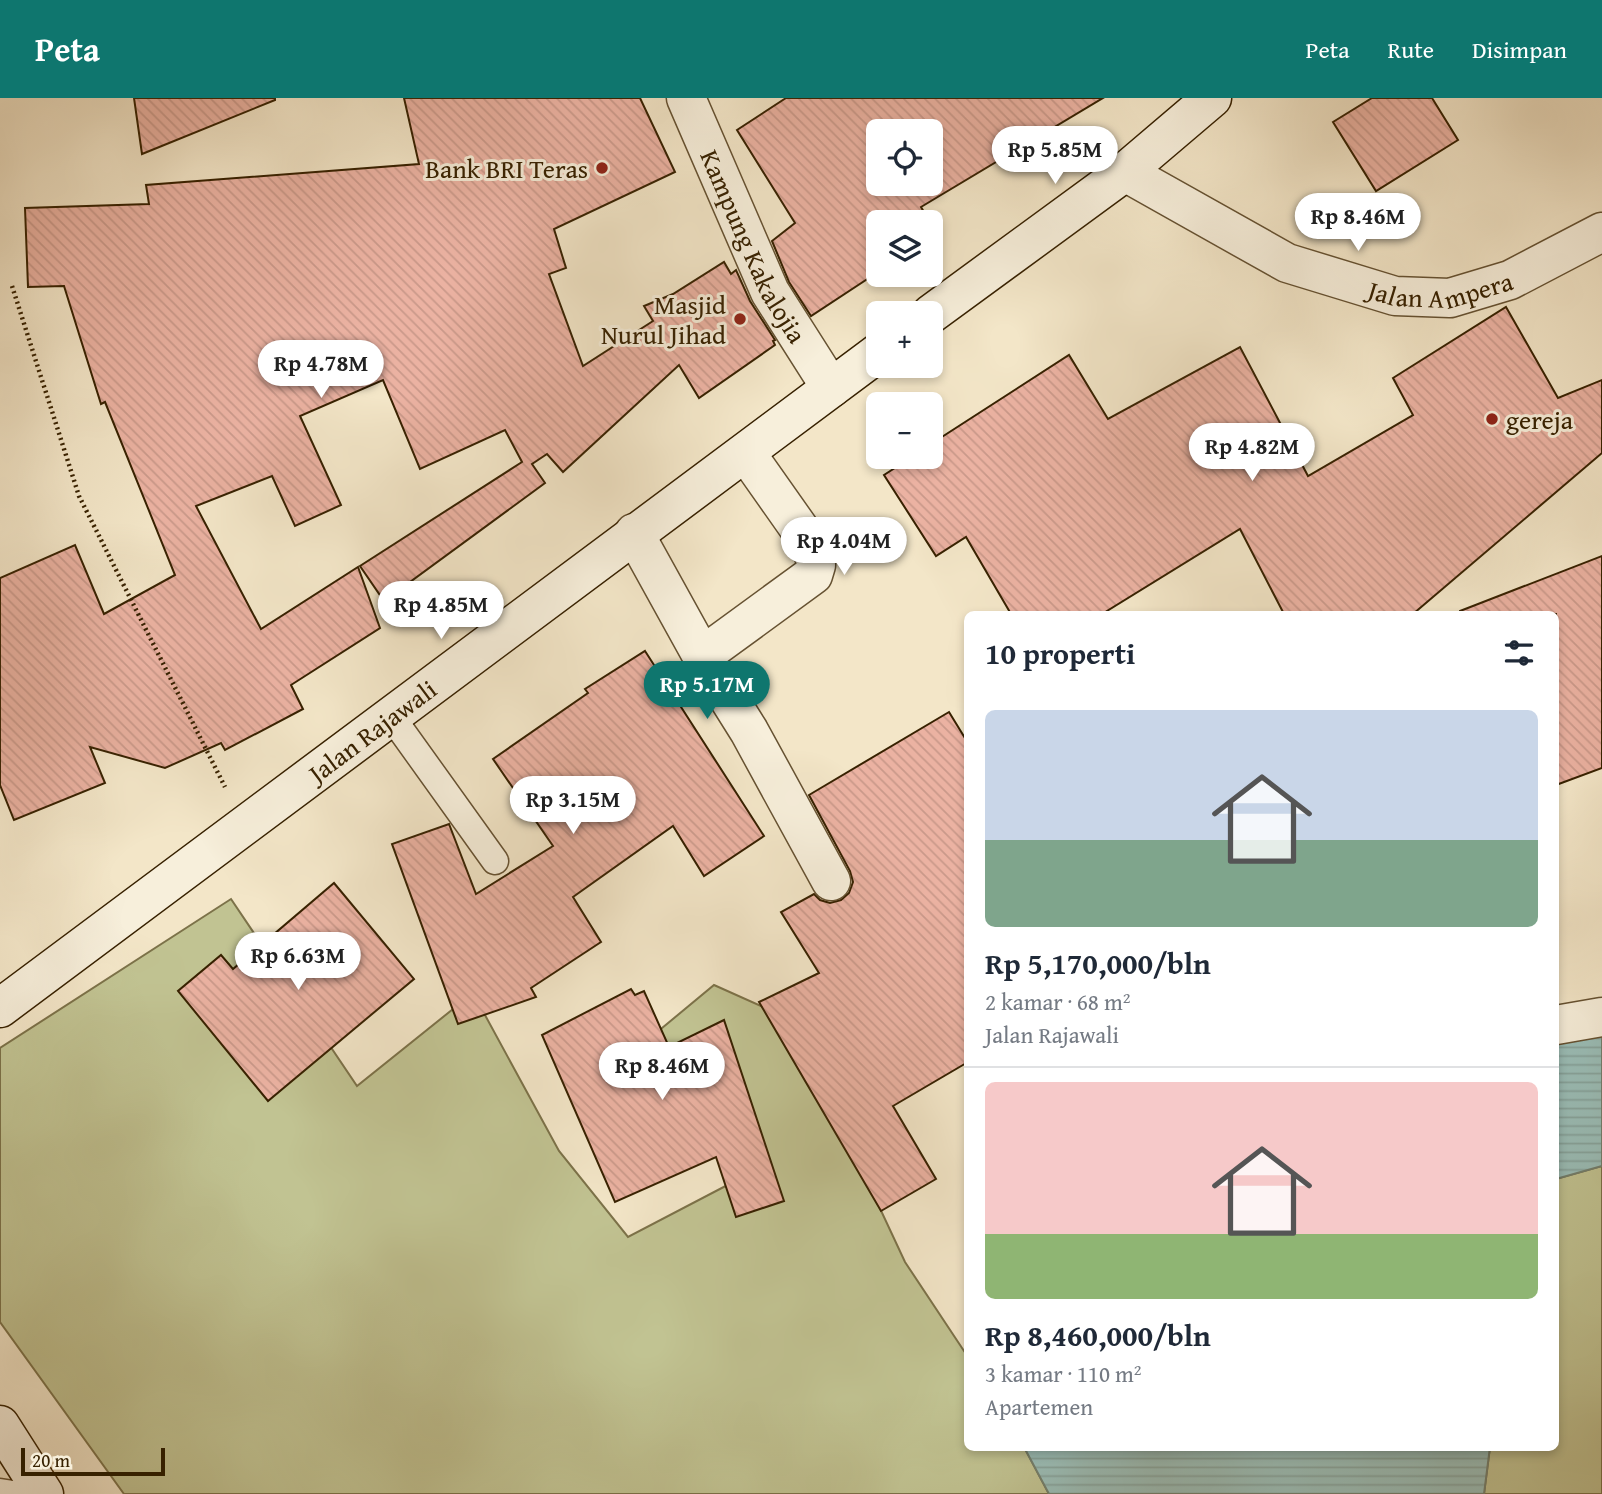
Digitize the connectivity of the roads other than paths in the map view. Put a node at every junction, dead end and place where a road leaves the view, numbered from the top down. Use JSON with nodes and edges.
{"nodes":[{"id":1,"x":686,"y":98,"type":"edge"},
{"id":2,"x":1203,"y":101,"type":"edge"},
{"id":3,"x":1125,"y":172,"type":"junction"},
{"id":4,"x":1602,"y":232,"type":"edge"},
{"id":5,"x":943,"y":305,"type":"edge"},
{"id":6,"x":866,"y":362,"type":"edge"},
{"id":7,"x":831,"y":388,"type":"junction"},
{"id":8,"x":746,"y":453,"type":"junction"},
{"id":9,"x":635,"y":533,"type":"junction"},
{"id":10,"x":702,"y":656,"type":"junction"},
{"id":11,"x":391,"y":716,"type":"junction"},
{"id":12,"x":495,"y":861,"type":"dead end"},
{"id":13,"x":831,"y":881,"type":"dead end"},
{"id":14,"x":0,"y":977,"type":"edge"},
{"id":15,"x":41,"y":978,"type":"junction"},
{"id":16,"x":0,"y":1008,"type":"edge"},
{"id":17,"x":1602,"y":1017,"type":"edge"},
{"id":18,"x":1559,"y":1024,"type":"edge"},
{"id":19,"x":0,"y":1425,"type":"edge"},
{"id":20,"x":0,"y":1492,"type":"edge"},
{"id":21,"x":13,"y":1494,"type":"edge"},
{"id":22,"x":44,"y":1494,"type":"edge"}],
"edges":[{"from":1,"to":7,"type":"main road","name":"Kampung Kakalojia"},
{"from":2,"to":3,"type":"main road"},
{"from":3,"to":4,"type":"main road","name":"Jalan Ampera"},
{"from":3,"to":5,"type":"main road"},
{"from":6,"to":7,"type":"main road","name":"Jalan Rajawali"},
{"from":7,"to":8,"type":"main road","name":"Jalan Rajawali"},
{"from":8,"to":9,"type":"main road","name":"Jalan Rajawali"},
{"from":8,"to":10,"type":"main road"},
{"from":9,"to":10,"type":"main road"},
{"from":9,"to":11,"type":"main road","name":"Jalan Rajawali"},
{"from":10,"to":13,"type":"main road"},
{"from":11,"to":12,"type":"lane"},
{"from":11,"to":15,"type":"main road","name":"Jalan Rajawali"},
{"from":14,"to":15,"type":"main road"},
{"from":15,"to":16,"type":"main road","name":"Jalan Rajawali"},
{"from":17,"to":18,"type":"main road"},
{"from":19,"to":22,"type":"main road"},
{"from":20,"to":21,"type":"lane"}]}
